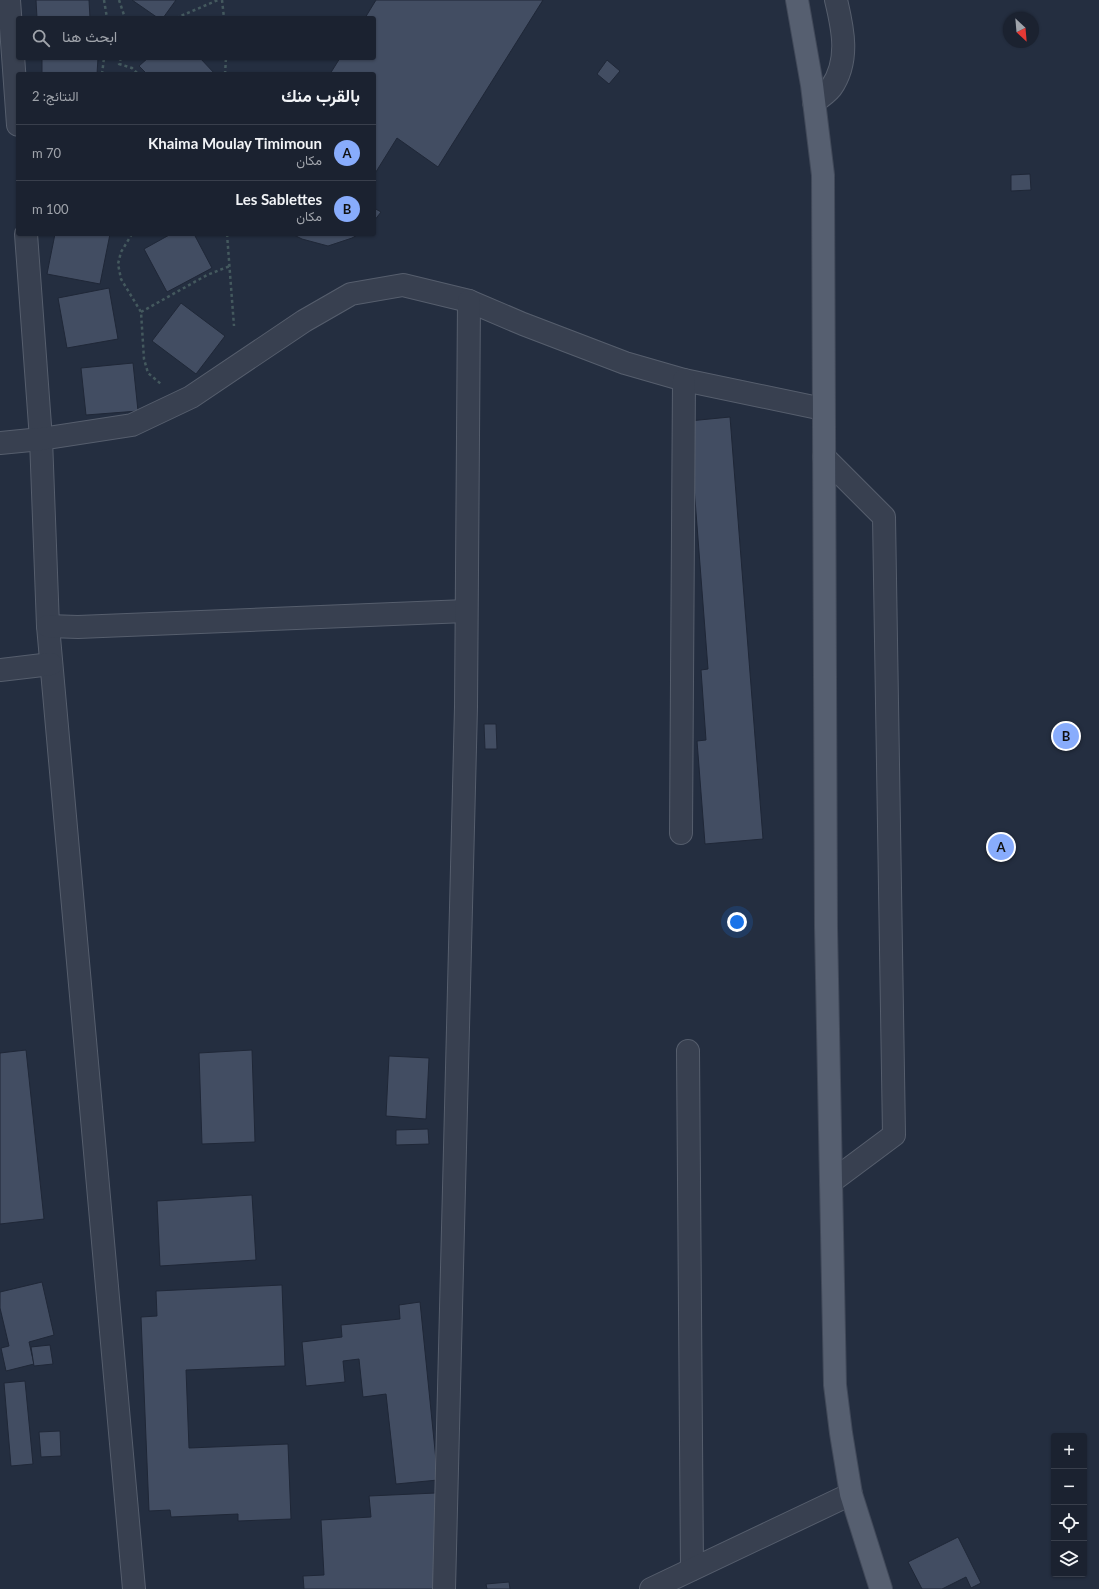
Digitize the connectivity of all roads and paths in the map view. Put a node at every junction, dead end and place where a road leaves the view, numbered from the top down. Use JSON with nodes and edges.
{"nodes":[{"id":1,"x":9,"y":0,"type":"edge"},
{"id":2,"x":104,"y":0,"type":"edge"},
{"id":3,"x":119,"y":0,"type":"edge"},
{"id":4,"x":218,"y":0,"type":"edge"},
{"id":5,"x":222,"y":0,"type":"edge"},
{"id":6,"x":797,"y":0,"type":"edge"},
{"id":7,"x":836,"y":0,"type":"edge"},
{"id":8,"x":107,"y":16,"type":"edge"},
{"id":9,"x":124,"y":16,"type":"edge"},
{"id":10,"x":181,"y":16,"type":"edge"},
{"id":11,"x":224,"y":16,"type":"edge"},
{"id":12,"x":104,"y":60,"type":"edge"},
{"id":13,"x":121,"y":60,"type":"edge"},
{"id":14,"x":226,"y":60,"type":"edge"},
{"id":15,"x":102,"y":72,"type":"edge"},
{"id":16,"x":136,"y":72,"type":"edge"},
{"id":17,"x":225,"y":72,"type":"edge"},
{"id":18,"x":16,"y":96,"type":"edge"},
{"id":19,"x":814,"y":102,"type":"junction"},
{"id":20,"x":26,"y":236,"type":"edge"},
{"id":21,"x":131,"y":236,"type":"edge"},
{"id":22,"x":228,"y":236,"type":"edge"},
{"id":23,"x":230,"y":266,"type":"junction"},
{"id":24,"x":469,"y":301,"type":"junction"},
{"id":25,"x":141,"y":312,"type":"junction"},
{"id":26,"x":234,"y":326,"type":"dead end"},
{"id":27,"x":684,"y":380,"type":"junction"},
{"id":28,"x":162,"y":384,"type":"dead end"},
{"id":29,"x":823,"y":409,"type":"junction"},
{"id":30,"x":41,"y":439,"type":"junction"},
{"id":31,"x":0,"y":443,"type":"edge"},
{"id":32,"x":824,"y":457,"type":"junction"},
{"id":33,"x":466,"y":611,"type":"junction"},
{"id":34,"x":48,"y":626,"type":"junction"},
{"id":35,"x":51,"y":664,"type":"junction"},
{"id":36,"x":0,"y":670,"type":"edge"},
{"id":37,"x":681,"y":833,"type":"dead end"},
{"id":38,"x":688,"y":1051,"type":"dead end"},
{"id":39,"x":831,"y":1182,"type":"junction"},
{"id":40,"x":851,"y":1494,"type":"junction"},
{"id":41,"x":692,"y":1569,"type":"junction"},
{"id":42,"x":134,"y":1589,"type":"edge"},
{"id":43,"x":444,"y":1589,"type":"edge"},
{"id":44,"x":651,"y":1589,"type":"edge"},
{"id":45,"x":881,"y":1589,"type":"edge"}],
"edges":[{"from":1,"to":18,"type":"street"},
{"from":2,"to":8,"type":"path"},
{"from":3,"to":9,"type":"path"},
{"from":4,"to":10,"type":"path"},
{"from":5,"to":11,"type":"path"},
{"from":6,"to":19,"type":"main road"},
{"from":7,"to":19,"type":"street"},
{"from":12,"to":15,"type":"path"},
{"from":13,"to":16,"type":"path"},
{"from":14,"to":17,"type":"path"},
{"from":19,"to":29,"type":"main road"},
{"from":20,"to":30,"type":"street"},
{"from":21,"to":25,"type":"path"},
{"from":22,"to":23,"type":"path"},
{"from":23,"to":25,"type":"path"},
{"from":23,"to":26,"type":"path"},
{"from":24,"to":27,"type":"street"},
{"from":24,"to":30,"type":"street"},
{"from":24,"to":33,"type":"street"},
{"from":25,"to":28,"type":"path"},
{"from":27,"to":29,"type":"street"},
{"from":27,"to":37,"type":"street"},
{"from":29,"to":32,"type":"main road"},
{"from":30,"to":31,"type":"street"},
{"from":30,"to":34,"type":"street"},
{"from":32,"to":39,"type":"main road"},
{"from":32,"to":39,"type":"street"},
{"from":33,"to":34,"type":"street"},
{"from":33,"to":43,"type":"street"},
{"from":34,"to":35,"type":"street"},
{"from":35,"to":36,"type":"street"},
{"from":35,"to":42,"type":"street"},
{"from":38,"to":41,"type":"street"},
{"from":39,"to":40,"type":"main road"},
{"from":40,"to":41,"type":"street"},
{"from":40,"to":45,"type":"main road"},
{"from":41,"to":44,"type":"street"}]}
